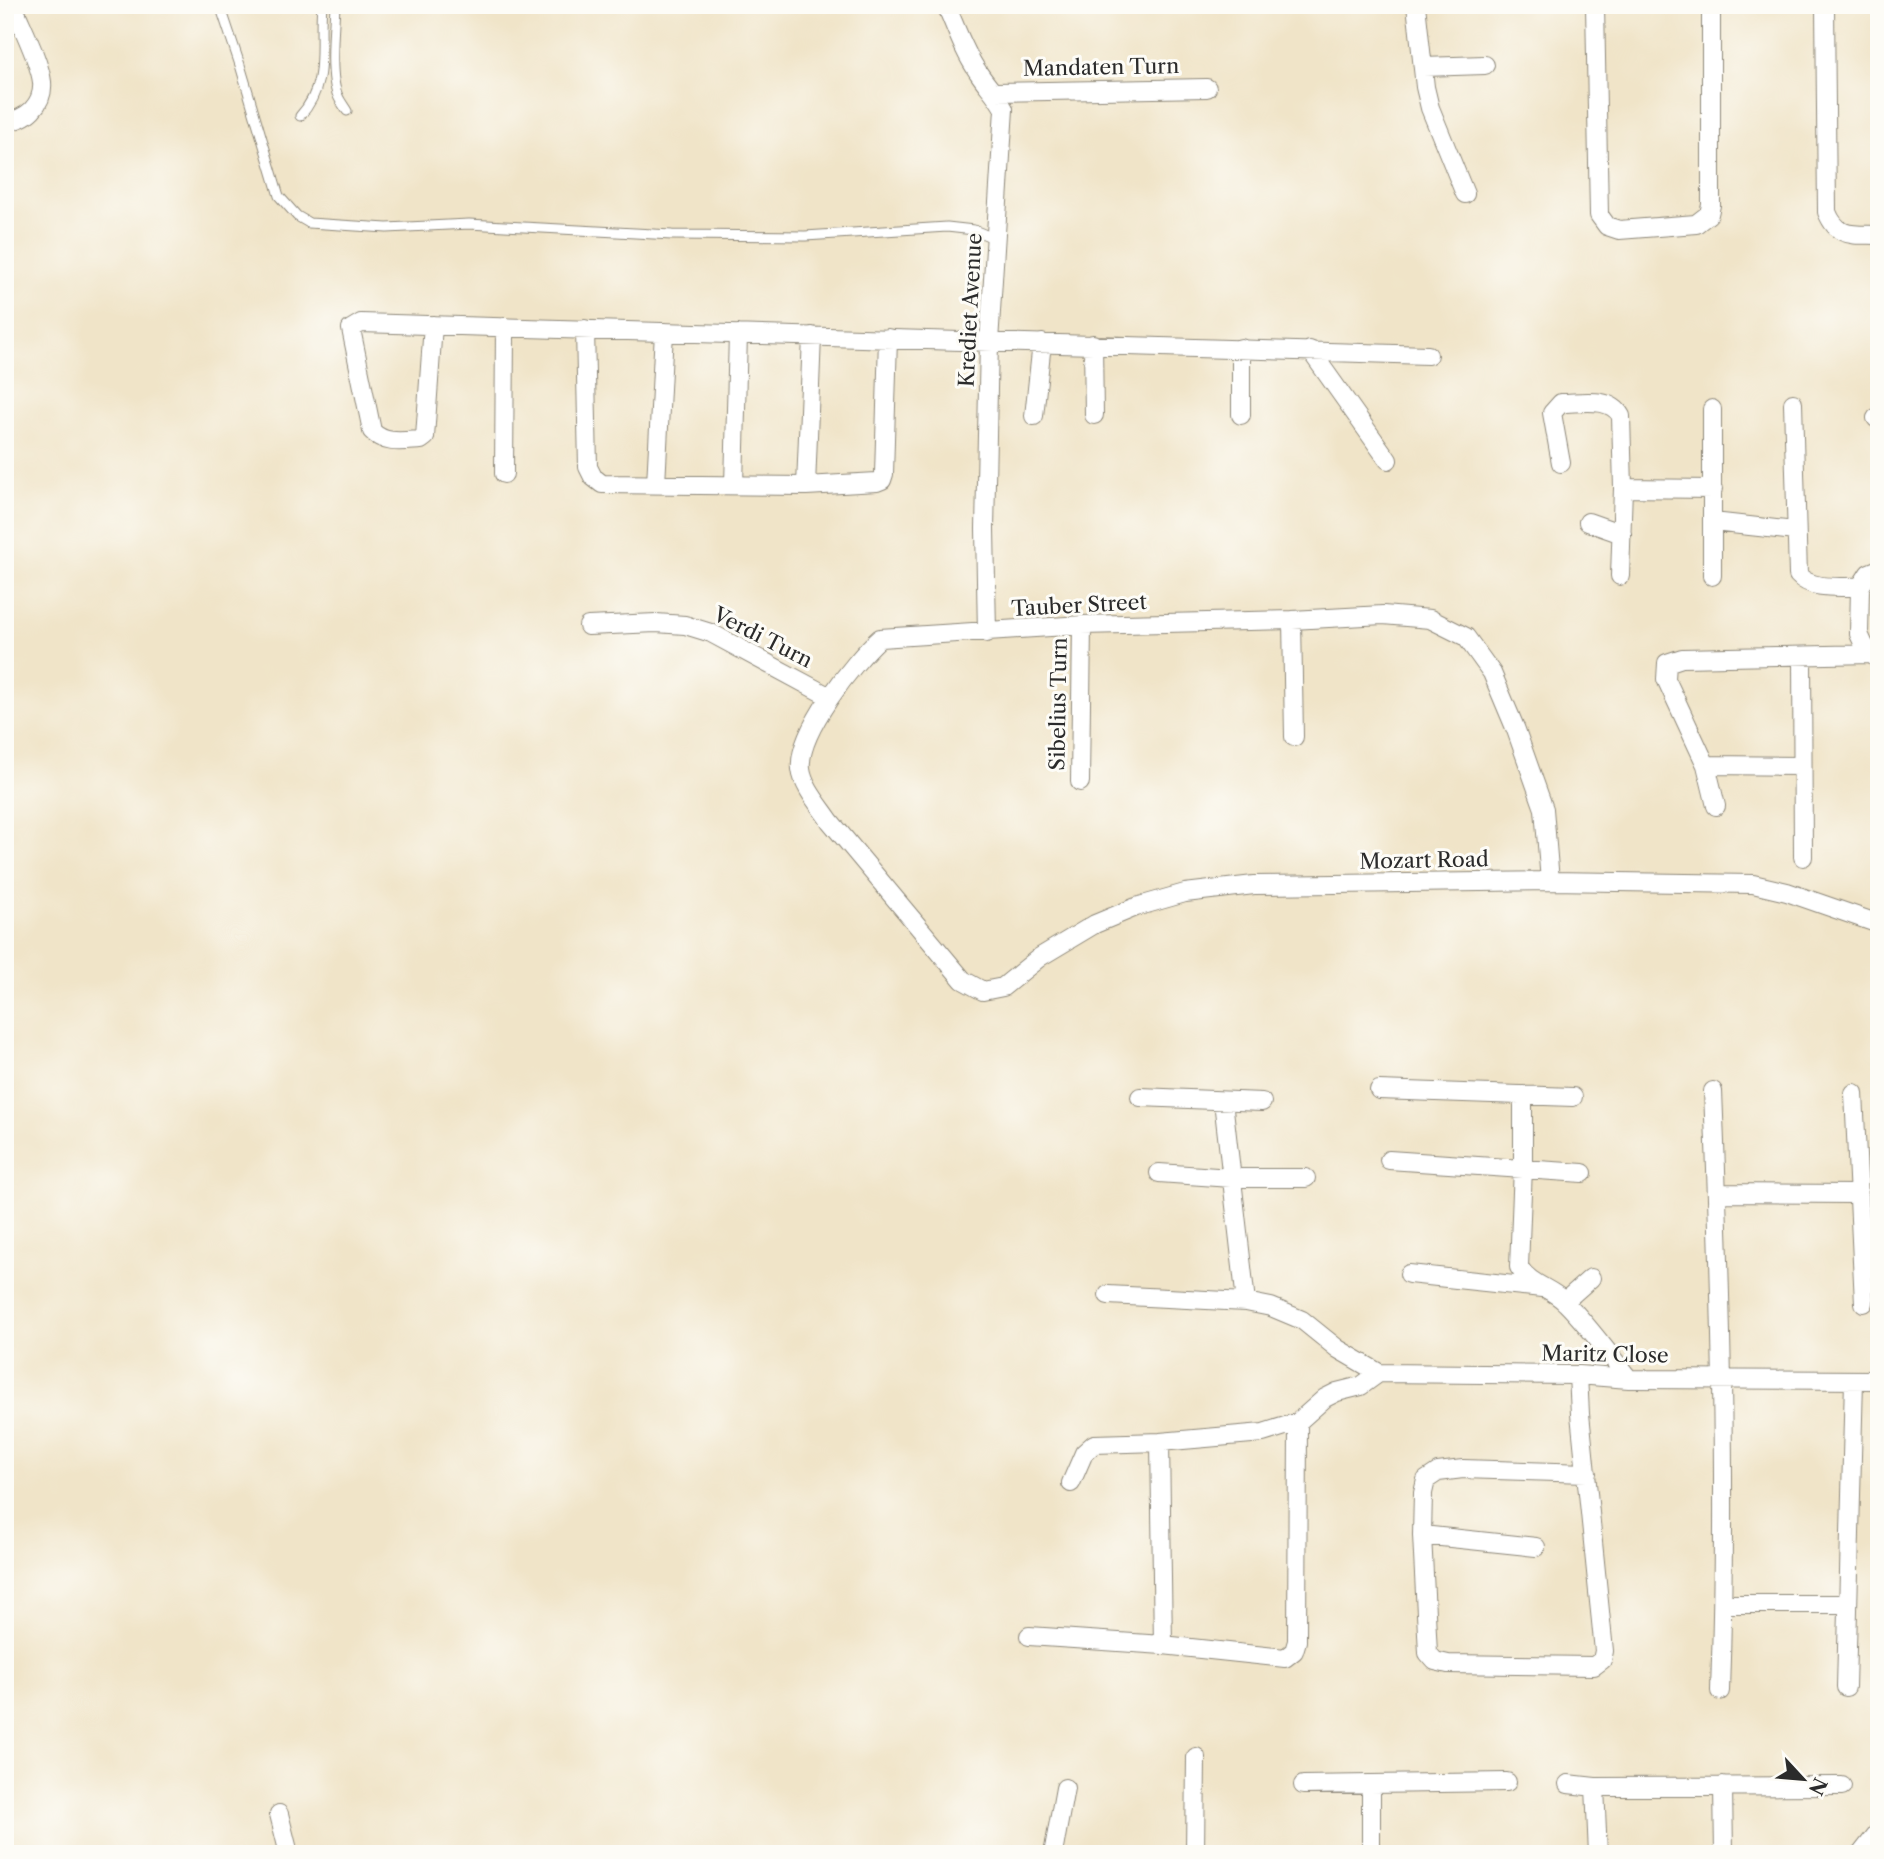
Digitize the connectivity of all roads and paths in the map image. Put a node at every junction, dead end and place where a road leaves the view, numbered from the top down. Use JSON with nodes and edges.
{"nodes":[{"id":1,"x":13,"y":5,"type":"edge"},
{"id":2,"x":220,"y":5,"type":"edge"},
{"id":3,"x":322,"y":5,"type":"edge"},
{"id":4,"x":335,"y":5,"type":"edge"},
{"id":5,"x":946,"y":5,"type":"edge"},
{"id":6,"x":1416,"y":5,"type":"edge"},
{"id":7,"x":1595,"y":5,"type":"edge"},
{"id":8,"x":1711,"y":5,"type":"edge"},
{"id":9,"x":1825,"y":5,"type":"edge"},
{"id":10,"x":1485,"y":65,"type":"dead end"},
{"id":11,"x":1423,"y":66,"type":"junction"},
{"id":12,"x":1207,"y":88,"type":"dead end"},
{"id":13,"x":996,"y":92,"type":"junction"},
{"id":14,"x":347,"y":110,"type":"dead end"},
{"id":15,"x":300,"y":116,"type":"dead end"},
{"id":16,"x":5,"y":121,"type":"edge"},
{"id":17,"x":1465,"y":194,"type":"dead end"},
{"id":18,"x":1879,"y":235,"type":"edge"},
{"id":19,"x":996,"y":239,"type":"junction"},
{"id":20,"x":433,"y":325,"type":"junction"},
{"id":21,"x":505,"y":327,"type":"junction"},
{"id":22,"x":585,"y":329,"type":"junction"},
{"id":23,"x":664,"y":332,"type":"junction"},
{"id":24,"x":738,"y":334,"type":"junction"},
{"id":25,"x":811,"y":336,"type":"junction"},
{"id":26,"x":888,"y":338,"type":"junction"},
{"id":27,"x":989,"y":342,"type":"junction"},
{"id":28,"x":1042,"y":343,"type":"junction"},
{"id":29,"x":1093,"y":344,"type":"junction"},
{"id":30,"x":1241,"y":348,"type":"junction"},
{"id":31,"x":1310,"y":350,"type":"junction"},
{"id":32,"x":1428,"y":355,"type":"dead end"},
{"id":33,"x":1793,"y":402,"type":"dead end"},
{"id":34,"x":1712,"y":410,"type":"dead end"},
{"id":35,"x":1094,"y":415,"type":"dead end"},
{"id":36,"x":1241,"y":415,"type":"dead end"},
{"id":37,"x":1034,"y":416,"type":"dead end"},
{"id":38,"x":1388,"y":460,"type":"dead end"},
{"id":39,"x":1561,"y":463,"type":"dead end"},
{"id":40,"x":504,"y":474,"type":"dead end"},
{"id":41,"x":656,"y":484,"type":"junction"},
{"id":42,"x":734,"y":485,"type":"junction"},
{"id":43,"x":806,"y":486,"type":"junction"},
{"id":44,"x":1623,"y":488,"type":"junction"},
{"id":45,"x":1713,"y":489,"type":"junction"},
{"id":46,"x":1588,"y":522,"type":"dead end"},
{"id":47,"x":1713,"y":522,"type":"junction"},
{"id":48,"x":1795,"y":531,"type":"junction"},
{"id":49,"x":1622,"y":534,"type":"junction"},
{"id":50,"x":1879,"y":569,"type":"edge"},
{"id":51,"x":1620,"y":576,"type":"dead end"},
{"id":52,"x":1712,"y":576,"type":"dead end"},
{"id":53,"x":1860,"y":587,"type":"junction"},
{"id":54,"x":1292,"y":620,"type":"junction"},
{"id":55,"x":1082,"y":625,"type":"junction"},
{"id":56,"x":589,"y":626,"type":"dead end"},
{"id":57,"x":987,"y":633,"type":"junction"},
{"id":58,"x":1802,"y":656,"type":"junction"},
{"id":59,"x":1875,"y":657,"type":"edge"},
{"id":60,"x":830,"y":697,"type":"junction"},
{"id":61,"x":1294,"y":737,"type":"dead end"},
{"id":62,"x":1706,"y":765,"type":"junction"},
{"id":63,"x":1802,"y":766,"type":"junction"},
{"id":64,"x":1080,"y":782,"type":"dead end"},
{"id":65,"x":1716,"y":806,"type":"dead end"},
{"id":66,"x":1803,"y":857,"type":"dead end"},
{"id":67,"x":1550,"y":881,"type":"junction"},
{"id":68,"x":1879,"y":924,"type":"edge"},
{"id":69,"x":989,"y":990,"type":"joint"},
{"id":70,"x":1379,"y":1090,"type":"dead end"},
{"id":71,"x":1713,"y":1091,"type":"dead end"},
{"id":72,"x":1854,"y":1093,"type":"dead end"},
{"id":73,"x":1523,"y":1095,"type":"junction"},
{"id":74,"x":1140,"y":1097,"type":"dead end"},
{"id":75,"x":1573,"y":1097,"type":"dead end"},
{"id":76,"x":1223,"y":1101,"type":"junction"},
{"id":77,"x":1262,"y":1102,"type":"dead end"},
{"id":78,"x":1389,"y":1160,"type":"dead end"},
{"id":79,"x":1523,"y":1167,"type":"junction"},
{"id":80,"x":1159,"y":1173,"type":"dead end"},
{"id":81,"x":1583,"y":1173,"type":"dead end"},
{"id":82,"x":1231,"y":1178,"type":"junction"},
{"id":83,"x":1306,"y":1178,"type":"dead end"},
{"id":84,"x":1717,"y":1194,"type":"junction"},
{"id":85,"x":1858,"y":1194,"type":"junction"},
{"id":86,"x":1409,"y":1274,"type":"dead end"},
{"id":87,"x":1591,"y":1278,"type":"dead end"},
{"id":88,"x":1542,"y":1288,"type":"junction"},
{"id":89,"x":1108,"y":1296,"type":"dead end"},
{"id":90,"x":1565,"y":1301,"type":"junction"},
{"id":91,"x":1245,"y":1302,"type":"junction"},
{"id":92,"x":1864,"y":1303,"type":"dead end"},
{"id":93,"x":1379,"y":1373,"type":"junction"},
{"id":94,"x":1578,"y":1375,"type":"junction"},
{"id":95,"x":1723,"y":1378,"type":"junction"},
{"id":96,"x":1629,"y":1379,"type":"junction"},
{"id":97,"x":1854,"y":1380,"type":"junction"},
{"id":98,"x":1879,"y":1380,"type":"edge"},
{"id":99,"x":1298,"y":1422,"type":"junction"},
{"id":100,"x":1160,"y":1442,"type":"junction"},
{"id":101,"x":1587,"y":1473,"type":"junction"},
{"id":102,"x":1070,"y":1483,"type":"dead end"},
{"id":103,"x":1422,"y":1535,"type":"junction"},
{"id":104,"x":1536,"y":1546,"type":"dead end"},
{"id":105,"x":1723,"y":1604,"type":"junction"},
{"id":106,"x":1847,"y":1604,"type":"junction"},
{"id":107,"x":1029,"y":1636,"type":"dead end"},
{"id":108,"x":1163,"y":1645,"type":"junction"},
{"id":109,"x":1846,"y":1687,"type":"dead end"},
{"id":110,"x":1720,"y":1691,"type":"dead end"},
{"id":111,"x":1196,"y":1757,"type":"dead end"},
{"id":112,"x":1507,"y":1782,"type":"dead end"},
{"id":113,"x":1568,"y":1784,"type":"dead end"},
{"id":114,"x":1303,"y":1785,"type":"dead end"},
{"id":115,"x":1371,"y":1786,"type":"junction"},
{"id":116,"x":1723,"y":1786,"type":"junction"},
{"id":117,"x":1842,"y":1786,"type":"dead end"},
{"id":118,"x":1595,"y":1787,"type":"junction"},
{"id":119,"x":1065,"y":1788,"type":"dead end"},
{"id":120,"x":279,"y":1814,"type":"dead end"},
{"id":121,"x":1879,"y":1831,"type":"edge"},
{"id":122,"x":289,"y":1854,"type":"edge"},
{"id":123,"x":1053,"y":1854,"type":"edge"},
{"id":124,"x":1195,"y":1854,"type":"edge"},
{"id":125,"x":1371,"y":1854,"type":"edge"},
{"id":126,"x":1598,"y":1854,"type":"edge"},
{"id":127,"x":1724,"y":1854,"type":"edge"},
{"id":128,"x":1861,"y":1854,"type":"edge"}],
"edges":[{"from":1,"to":16,"type":"street"},
{"from":2,"to":19,"type":"lane"},
{"from":3,"to":15,"type":"lane"},
{"from":4,"to":14,"type":"lane"},
{"from":5,"to":13,"type":"street","name":"Krediet Avenue"},
{"from":6,"to":11,"type":"street"},
{"from":7,"to":8,"type":"street"},
{"from":9,"to":18,"type":"street"},
{"from":10,"to":11,"type":"street"},
{"from":11,"to":17,"type":"street"},
{"from":12,"to":13,"type":"street","name":"Mandaten Turn"},
{"from":13,"to":19,"type":"street","name":"Krediet Avenue"},
{"from":19,"to":27,"type":"street","name":"Krediet Avenue"},
{"from":20,"to":20,"type":"street"},
{"from":20,"to":21,"type":"street"},
{"from":21,"to":22,"type":"street"},
{"from":21,"to":40,"type":"street"},
{"from":22,"to":23,"type":"street"},
{"from":22,"to":41,"type":"street"},
{"from":23,"to":24,"type":"street"},
{"from":23,"to":41,"type":"street"},
{"from":24,"to":25,"type":"street"},
{"from":24,"to":42,"type":"street"},
{"from":25,"to":26,"type":"street"},
{"from":25,"to":43,"type":"street"},
{"from":26,"to":27,"type":"street"},
{"from":26,"to":43,"type":"street"},
{"from":27,"to":28,"type":"street"},
{"from":27,"to":57,"type":"street","name":"Krediet Avenue"},
{"from":28,"to":29,"type":"street"},
{"from":28,"to":37,"type":"street"},
{"from":29,"to":30,"type":"street"},
{"from":29,"to":35,"type":"street"},
{"from":30,"to":31,"type":"street"},
{"from":30,"to":36,"type":"street"},
{"from":31,"to":32,"type":"street"},
{"from":31,"to":38,"type":"street"},
{"from":33,"to":48,"type":"street"},
{"from":34,"to":45,"type":"street"},
{"from":39,"to":44,"type":"street"},
{"from":41,"to":42,"type":"street"},
{"from":42,"to":43,"type":"street"},
{"from":44,"to":45,"type":"street"},
{"from":44,"to":49,"type":"street"},
{"from":45,"to":47,"type":"street"},
{"from":46,"to":49,"type":"street"},
{"from":47,"to":48,"type":"street"},
{"from":47,"to":52,"type":"street"},
{"from":48,"to":53,"type":"street"},
{"from":49,"to":51,"type":"street"},
{"from":50,"to":53,"type":"street"},
{"from":53,"to":59,"type":"street"},
{"from":54,"to":55,"type":"street","name":"Tauber Street"},
{"from":54,"to":61,"type":"street"},
{"from":54,"to":67,"type":"street","name":"Tauber Street"},
{"from":55,"to":57,"type":"street","name":"Tauber Street"},
{"from":55,"to":64,"type":"street","name":"Sibelius Turn"},
{"from":56,"to":60,"type":"street","name":"Verdi Turn"},
{"from":57,"to":60,"type":"street","name":"Tauber Street"},
{"from":58,"to":59,"type":"street"},
{"from":58,"to":62,"type":"street"},
{"from":58,"to":63,"type":"street"},
{"from":60,"to":69,"type":"street","name":"Tauber Street"},
{"from":62,"to":63,"type":"street"},
{"from":62,"to":65,"type":"street"},
{"from":63,"to":66,"type":"street"},
{"from":67,"to":68,"type":"street","name":"Mozart Road"},
{"from":67,"to":69,"type":"street","name":"Mozart Road"},
{"from":70,"to":73,"type":"street"},
{"from":71,"to":84,"type":"street"},
{"from":72,"to":85,"type":"street"},
{"from":73,"to":75,"type":"street"},
{"from":73,"to":79,"type":"street"},
{"from":74,"to":76,"type":"street"},
{"from":76,"to":77,"type":"street"},
{"from":76,"to":82,"type":"street"},
{"from":78,"to":79,"type":"street"},
{"from":79,"to":81,"type":"street"},
{"from":79,"to":88,"type":"street"},
{"from":80,"to":82,"type":"street"},
{"from":82,"to":83,"type":"street"},
{"from":82,"to":91,"type":"street"},
{"from":84,"to":85,"type":"street"},
{"from":84,"to":95,"type":"street"},
{"from":85,"to":92,"type":"street"},
{"from":86,"to":88,"type":"street"},
{"from":87,"to":90,"type":"street"},
{"from":88,"to":90,"type":"street"},
{"from":89,"to":91,"type":"street","name":"Maritz Close"},
{"from":90,"to":96,"type":"street"},
{"from":91,"to":93,"type":"street","name":"Maritz Close"},
{"from":93,"to":94,"type":"street","name":"Maritz Close"},
{"from":93,"to":99,"type":"street"},
{"from":94,"to":96,"type":"street","name":"Maritz Close"},
{"from":94,"to":101,"type":"street"},
{"from":95,"to":96,"type":"street","name":"Maritz Close"},
{"from":95,"to":97,"type":"street","name":"Maritz Close"},
{"from":95,"to":105,"type":"street"},
{"from":97,"to":98,"type":"street","name":"Maritz Close"},
{"from":97,"to":106,"type":"street"},
{"from":99,"to":100,"type":"street"},
{"from":99,"to":108,"type":"street"},
{"from":100,"to":102,"type":"street"},
{"from":100,"to":108,"type":"street"},
{"from":101,"to":103,"type":"street"},
{"from":101,"to":103,"type":"street"},
{"from":103,"to":104,"type":"street"},
{"from":105,"to":106,"type":"street"},
{"from":105,"to":110,"type":"street"},
{"from":106,"to":109,"type":"street"},
{"from":107,"to":108,"type":"street"},
{"from":111,"to":124,"type":"street"},
{"from":112,"to":115,"type":"street"},
{"from":113,"to":118,"type":"street"},
{"from":114,"to":115,"type":"street"},
{"from":115,"to":125,"type":"street"},
{"from":116,"to":117,"type":"street"},
{"from":116,"to":118,"type":"street"},
{"from":116,"to":127,"type":"street"},
{"from":118,"to":126,"type":"street"},
{"from":119,"to":123,"type":"street"},
{"from":120,"to":122,"type":"street"},
{"from":121,"to":128,"type":"street"}]}
